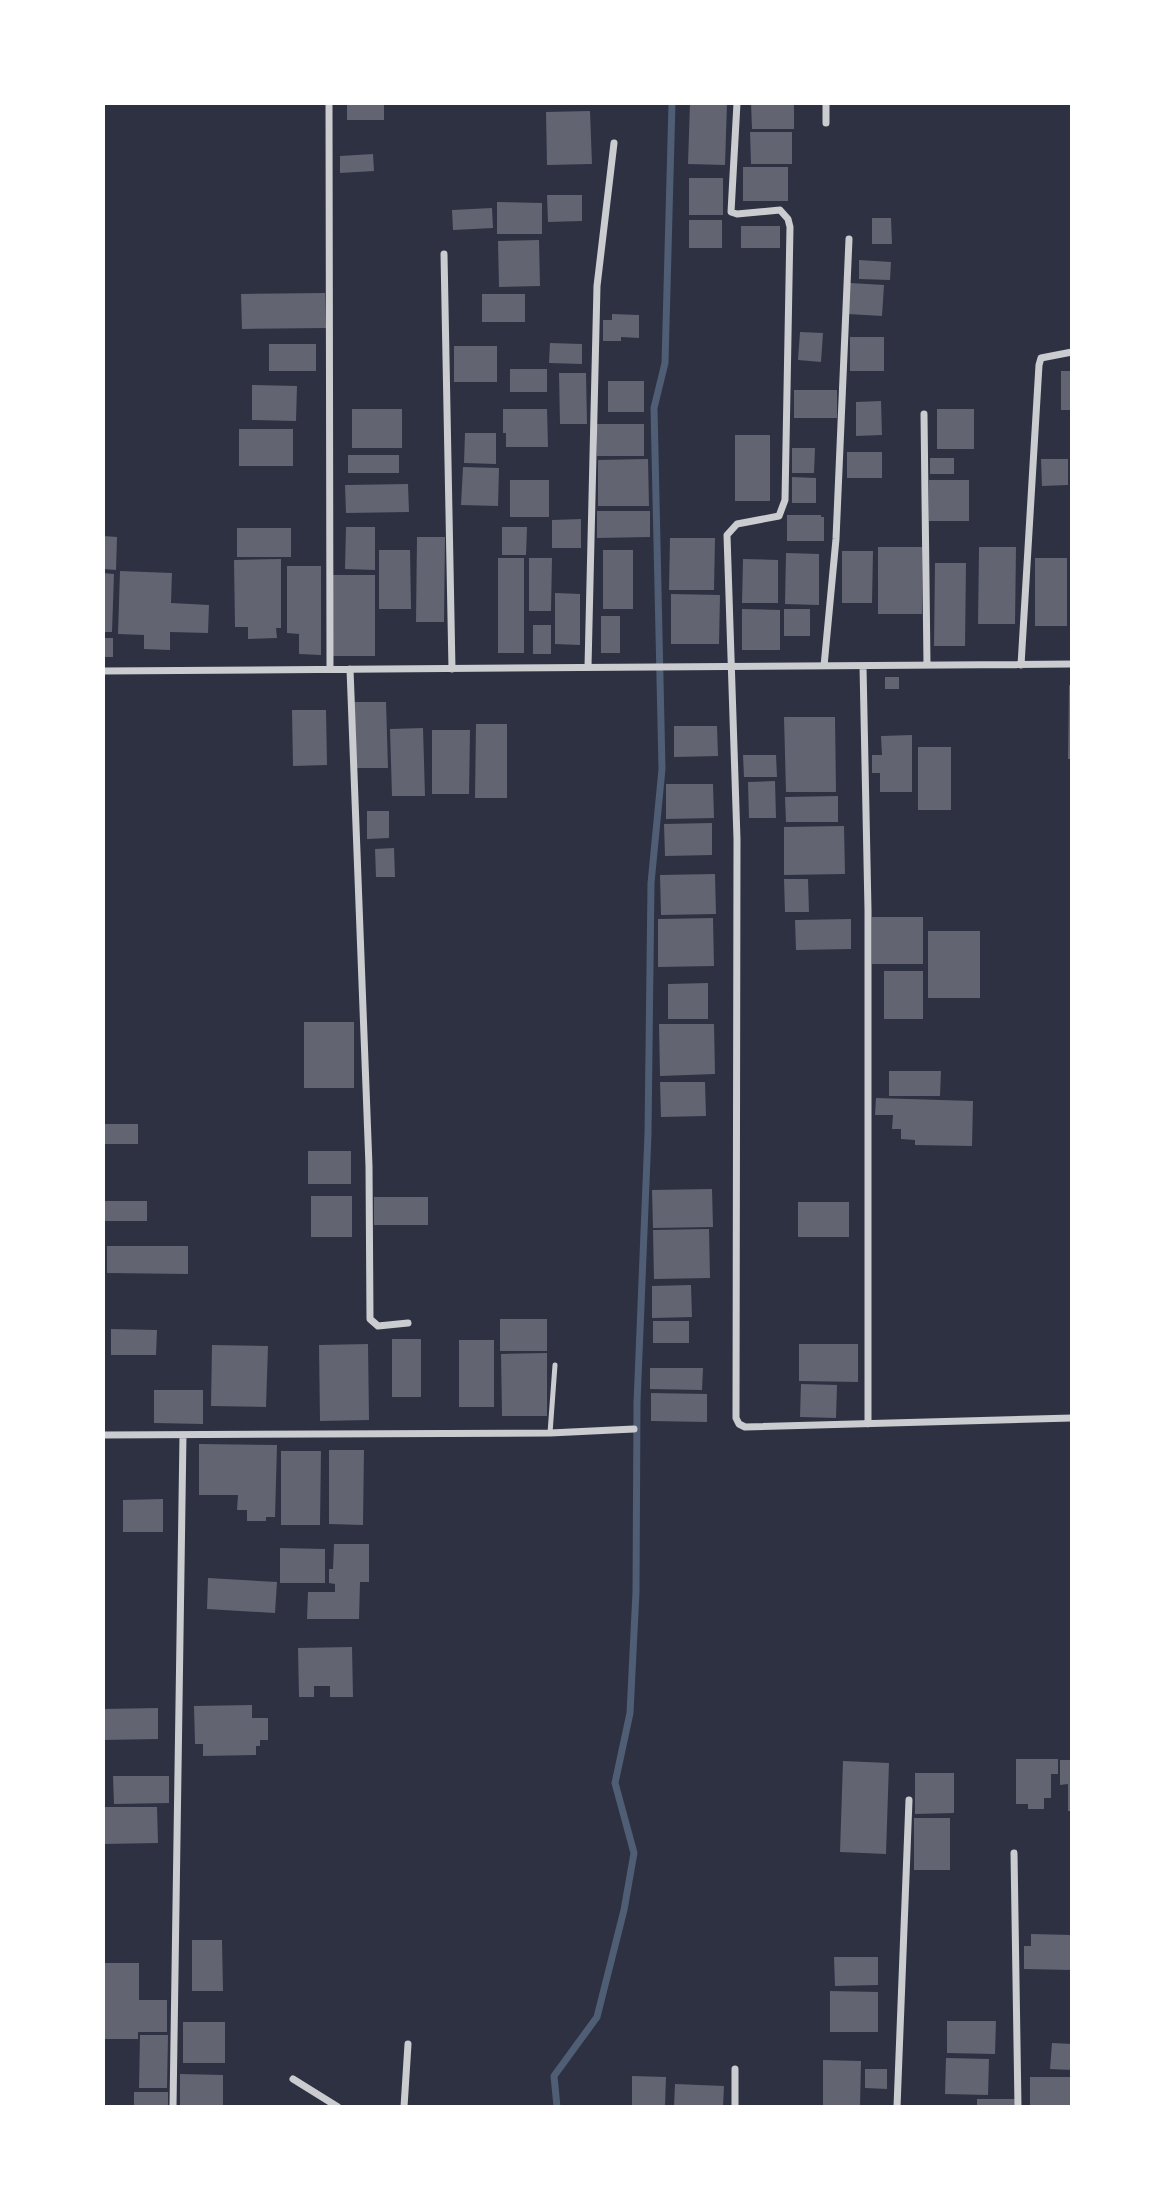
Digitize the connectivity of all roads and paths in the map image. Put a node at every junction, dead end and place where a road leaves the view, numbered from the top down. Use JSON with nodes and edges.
{"nodes":[{"id":1,"x":329,"y":103,"type":"edge"},
{"id":2,"x":737,"y":103,"type":"edge"},
{"id":3,"x":826,"y":103,"type":"edge"},
{"id":4,"x":826,"y":123,"type":"dead end"},
{"id":5,"x":614,"y":143,"type":"dead end"},
{"id":6,"x":849,"y":239,"type":"dead end"},
{"id":7,"x":444,"y":254,"type":"dead end"},
{"id":8,"x":1072,"y":352,"type":"edge"},
{"id":9,"x":924,"y":414,"type":"dead end"},
{"id":10,"x":1021,"y":664,"type":"junction"},
{"id":11,"x":1072,"y":664,"type":"edge"},
{"id":12,"x":927,"y":665,"type":"junction"},
{"id":13,"x":824,"y":666,"type":"junction"},
{"id":14,"x":863,"y":666,"type":"junction"},
{"id":15,"x":588,"y":667,"type":"junction"},
{"id":16,"x":730,"y":667,"type":"junction"},
{"id":17,"x":452,"y":668,"type":"junction"},
{"id":18,"x":330,"y":669,"type":"junction"},
{"id":19,"x":350,"y":669,"type":"junction"},
{"id":20,"x":103,"y":671,"type":"edge"},
{"id":21,"x":408,"y":1323,"type":"dead end"},
{"id":22,"x":555,"y":1365,"type":"dead end"},
{"id":23,"x":1072,"y":1418,"type":"edge"},
{"id":24,"x":868,"y":1424,"type":"junction"},
{"id":25,"x":634,"y":1429,"type":"dead end"},
{"id":26,"x":550,"y":1433,"type":"junction"},
{"id":27,"x":103,"y":1436,"type":"edge"},
{"id":28,"x":183,"y":1436,"type":"junction"},
{"id":29,"x":909,"y":1800,"type":"dead end"},
{"id":30,"x":1014,"y":1853,"type":"dead end"},
{"id":31,"x":408,"y":2044,"type":"dead end"},
{"id":32,"x":735,"y":2069,"type":"dead end"},
{"id":33,"x":293,"y":2078,"type":"dead end"},
{"id":34,"x":173,"y":2107,"type":"edge"},
{"id":35,"x":338,"y":2107,"type":"edge"},
{"id":36,"x":404,"y":2107,"type":"edge"},
{"id":37,"x":735,"y":2107,"type":"edge"},
{"id":38,"x":897,"y":2107,"type":"edge"},
{"id":39,"x":1018,"y":2107,"type":"edge"}],
"edges":[{"from":1,"to":18,"type":"street"},
{"from":2,"to":16,"type":"street"},
{"from":3,"to":4,"type":"street"},
{"from":5,"to":15,"type":"street"},
{"from":6,"to":13,"type":"street"},
{"from":7,"to":17,"type":"street"},
{"from":8,"to":10,"type":"street"},
{"from":9,"to":12,"type":"street"},
{"from":10,"to":11,"type":"street"},
{"from":10,"to":12,"type":"street"},
{"from":12,"to":14,"type":"street"},
{"from":13,"to":14,"type":"street"},
{"from":13,"to":16,"type":"street"},
{"from":14,"to":24,"type":"street"},
{"from":15,"to":16,"type":"street"},
{"from":15,"to":17,"type":"street"},
{"from":16,"to":24,"type":"street"},
{"from":17,"to":19,"type":"street"},
{"from":18,"to":19,"type":"street"},
{"from":18,"to":20,"type":"street"},
{"from":19,"to":21,"type":"street"},
{"from":22,"to":26,"type":"lane"},
{"from":23,"to":24,"type":"street"},
{"from":25,"to":26,"type":"street"},
{"from":26,"to":28,"type":"street"},
{"from":27,"to":28,"type":"street"},
{"from":28,"to":34,"type":"street"},
{"from":29,"to":38,"type":"street"},
{"from":30,"to":39,"type":"street"},
{"from":31,"to":36,"type":"street"},
{"from":32,"to":37,"type":"street"},
{"from":33,"to":35,"type":"street"}]}
